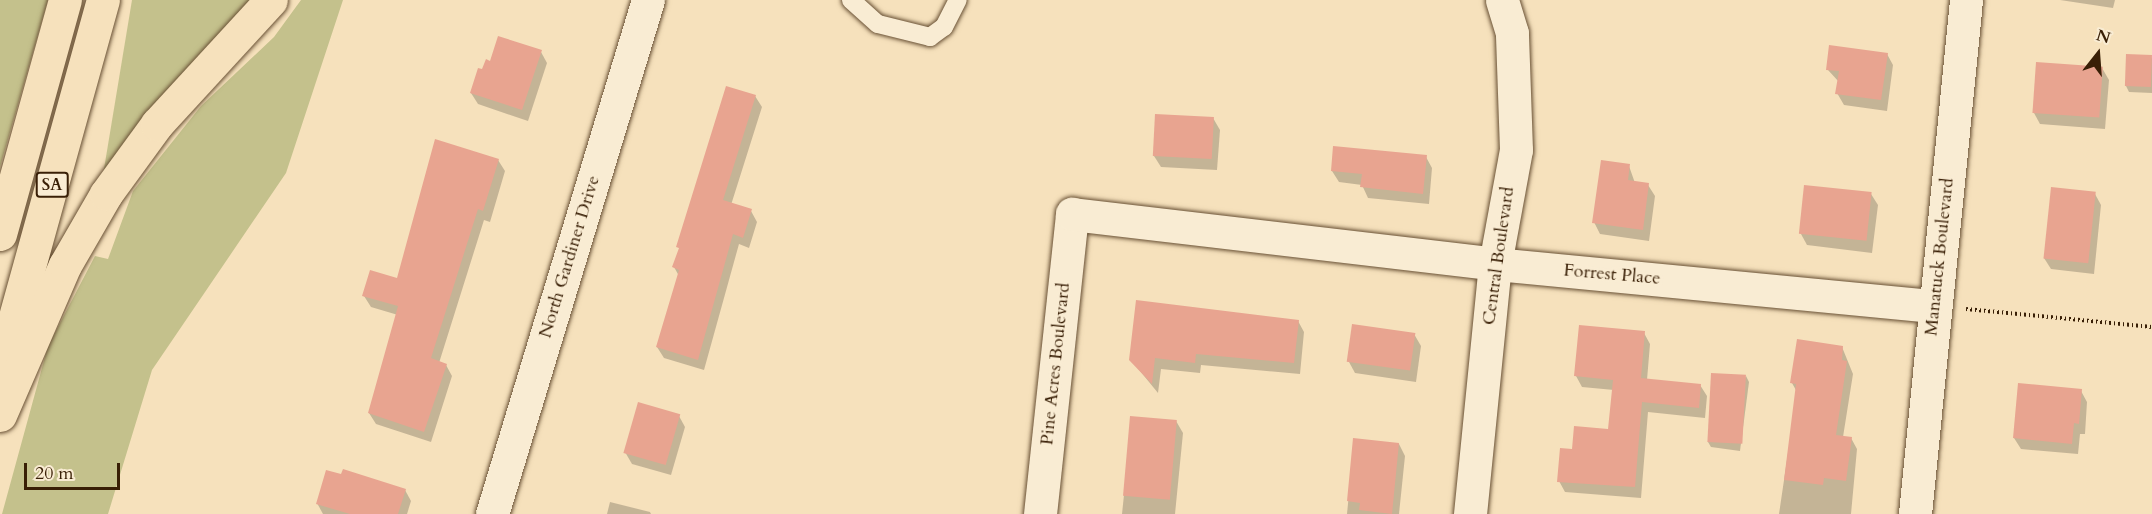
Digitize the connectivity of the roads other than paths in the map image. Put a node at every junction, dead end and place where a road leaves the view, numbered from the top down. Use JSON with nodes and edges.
{"nodes":[{"id":1,"x":65,"y":0,"type":"edge"},
{"id":2,"x":103,"y":0,"type":"edge"},
{"id":3,"x":271,"y":0,"type":"edge"},
{"id":4,"x":648,"y":0,"type":"edge"},
{"id":5,"x":851,"y":0,"type":"edge"},
{"id":6,"x":958,"y":0,"type":"edge"},
{"id":7,"x":1502,"y":0,"type":"edge"},
{"id":8,"x":1966,"y":0,"type":"edge"},
{"id":9,"x":1072,"y":214,"type":"joint"},
{"id":10,"x":0,"y":234,"type":"edge"},
{"id":11,"x":1495,"y":264,"type":"junction"},
{"id":12,"x":1935,"y":306,"type":"junction"},
{"id":13,"x":0,"y":371,"type":"edge"},
{"id":14,"x":0,"y":415,"type":"edge"},
{"id":15,"x":492,"y":514,"type":"edge"},
{"id":16,"x":1040,"y":514,"type":"edge"},
{"id":17,"x":1470,"y":514,"type":"edge"},
{"id":18,"x":1914,"y":514,"type":"edge"}],
"edges":[{"from":1,"to":10,"type":"highway","number":"SA"},
{"from":2,"to":13,"type":"highway","number":"SA"},
{"from":3,"to":14,"type":"highway"},
{"from":4,"to":15,"type":"street","name":"North Gardiner Drive"},
{"from":5,"to":6,"type":"lane"},
{"from":7,"to":11,"type":"street","name":"Central Boulevard"},
{"from":8,"to":12,"type":"street","name":"Manatuck Boulevard"},
{"from":9,"to":11,"type":"street","name":"Forrest Place"},
{"from":9,"to":16,"type":"street","name":"Pine Acres Boulevard"},
{"from":11,"to":12,"type":"street","name":"Forrest Place"},
{"from":11,"to":17,"type":"street","name":"Central Boulevard"},
{"from":12,"to":18,"type":"street","name":"Manatuck Boulevard"}]}
